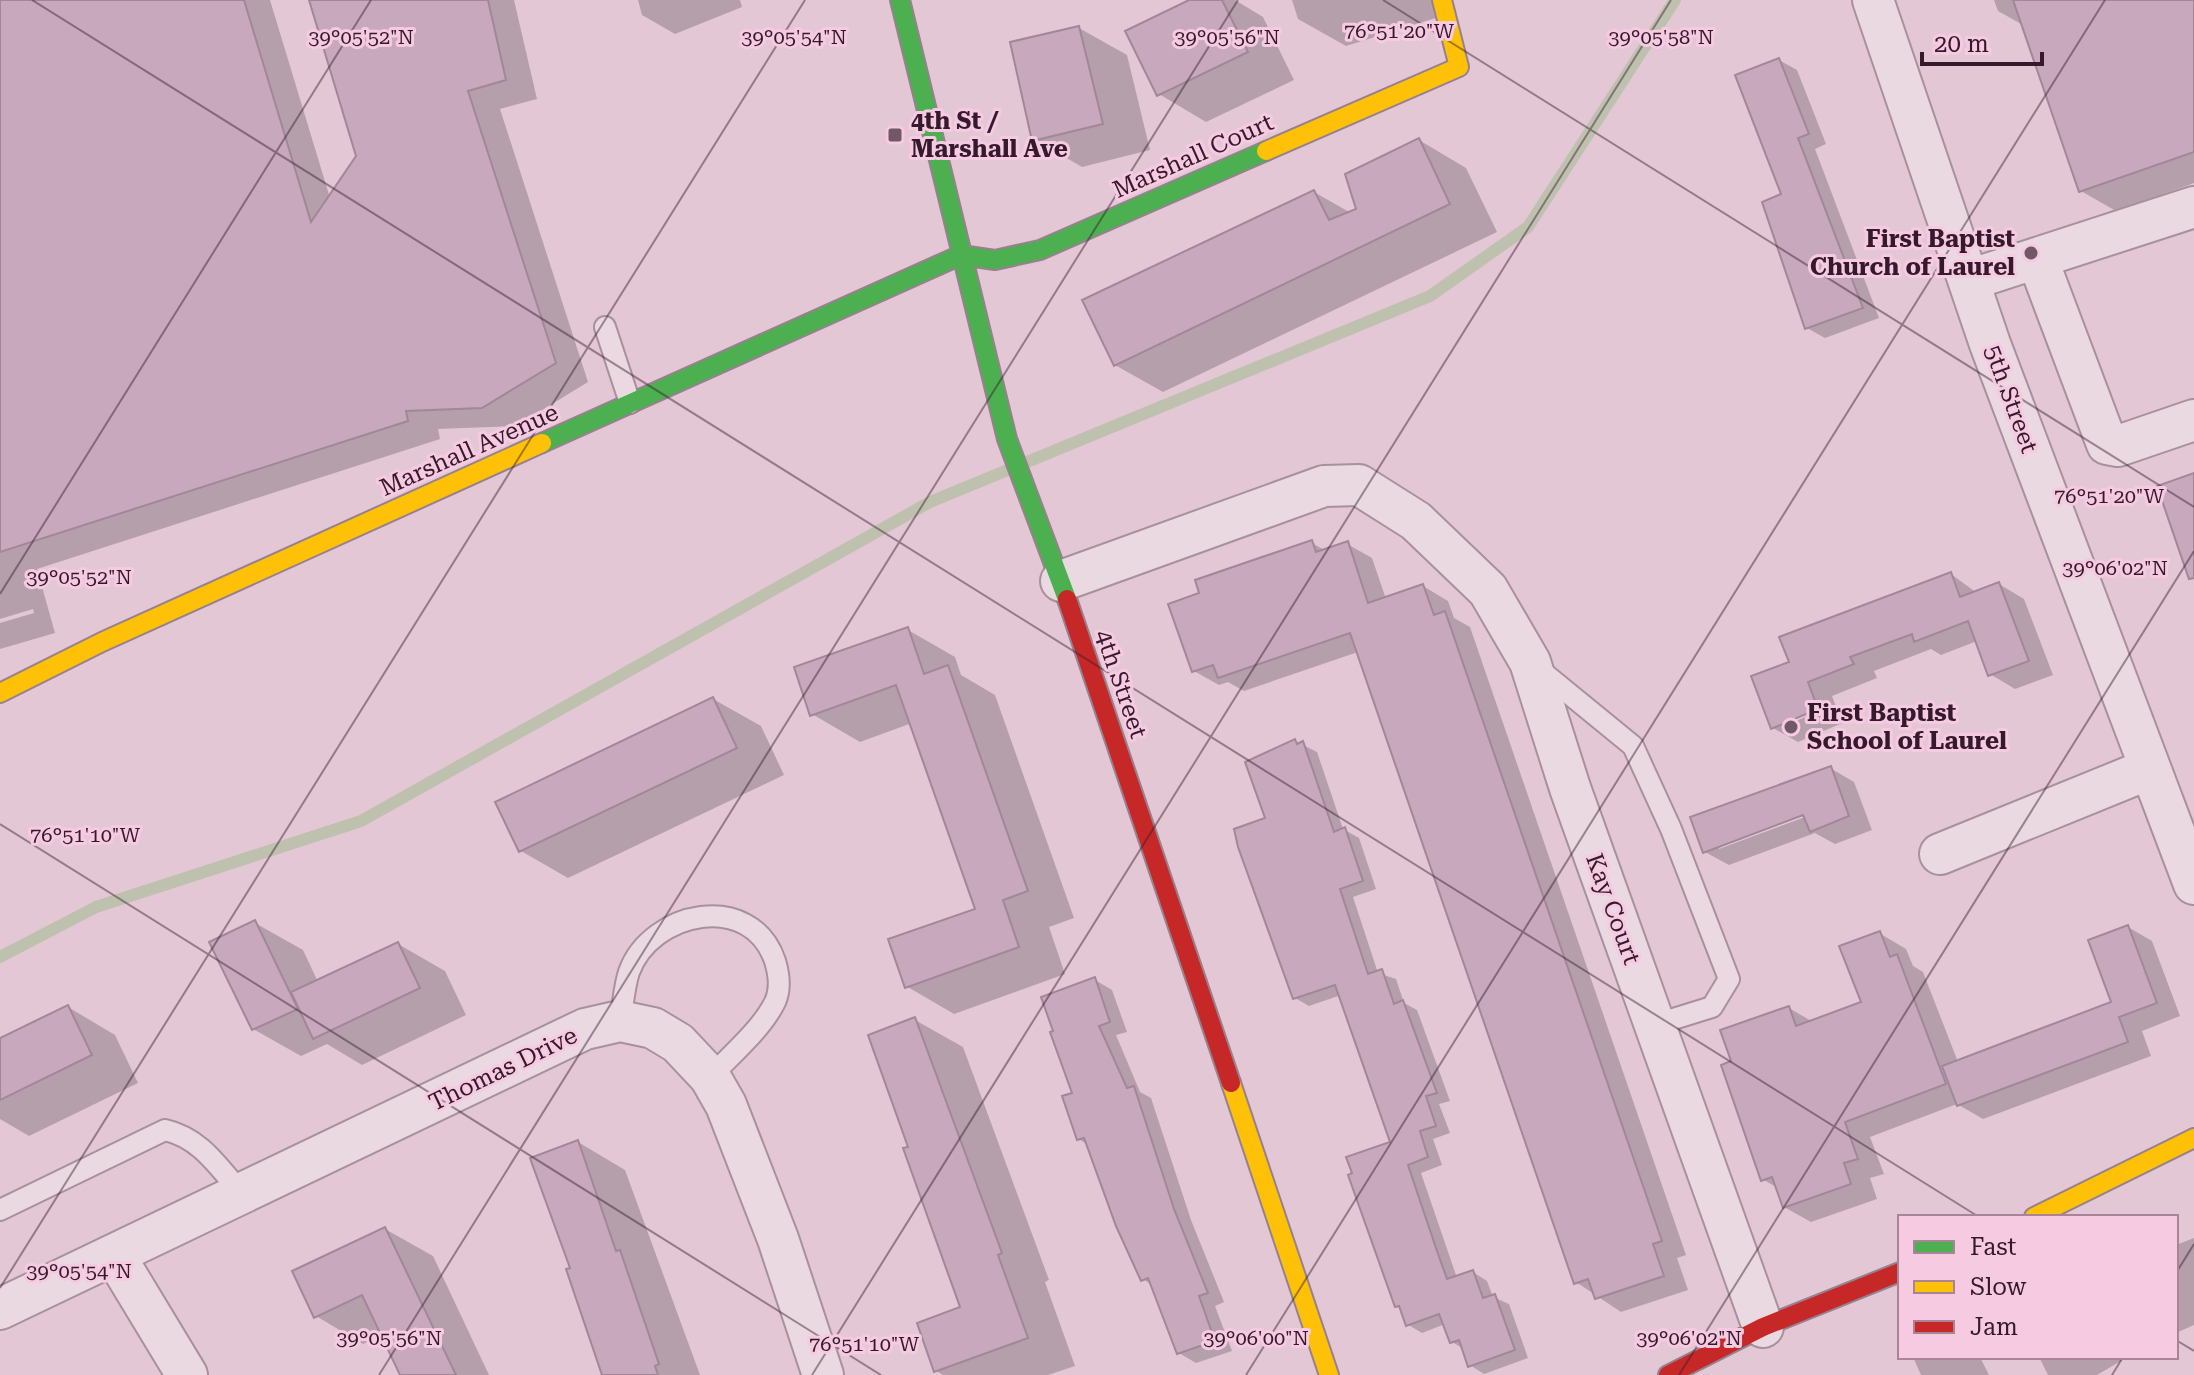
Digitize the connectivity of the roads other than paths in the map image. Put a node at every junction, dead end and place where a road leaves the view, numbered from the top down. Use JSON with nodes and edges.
{"nodes":[{"id":1,"x":900,"y":0,"type":"edge"},
{"id":2,"x":1442,"y":0,"type":"edge"},
{"id":3,"x":1873,"y":0,"type":"edge"},
{"id":4,"x":2194,"y":207,"type":"edge"},
{"id":5,"x":961,"y":255,"type":"junction"},
{"id":6,"x":2037,"y":258,"type":"junction"},
{"id":7,"x":1969,"y":280,"type":"junction"},
{"id":8,"x":605,"y":327,"type":"dead end"},
{"id":9,"x":630,"y":403,"type":"junction"},
{"id":10,"x":2194,"y":420,"type":"edge"},
{"id":11,"x":1061,"y":581,"type":"junction"},
{"id":12,"x":1530,"y":662,"type":"junction"},
{"id":13,"x":0,"y":693,"type":"edge"},
{"id":14,"x":2149,"y":769,"type":"junction"},
{"id":15,"x":1940,"y":854,"type":"dead end"},
{"id":16,"x":2194,"y":884,"type":"edge"},
{"id":17,"x":620,"y":1021,"type":"junction"},
{"id":18,"x":1654,"y":1025,"type":"junction"},
{"id":19,"x":710,"y":1077,"type":"junction"},
{"id":20,"x":2194,"y":1138,"type":"edge"},
{"id":21,"x":243,"y":1195,"type":"junction"},
{"id":22,"x":0,"y":1210,"type":"edge"},
{"id":23,"x":2038,"y":1215,"type":"edge"},
{"id":24,"x":115,"y":1256,"type":"junction"},
{"id":25,"x":1898,"y":1273,"type":"edge"},
{"id":26,"x":0,"y":1309,"type":"edge"},
{"id":27,"x":1763,"y":1327,"type":"junction"},
{"id":28,"x":187,"y":1375,"type":"edge"},
{"id":29,"x":823,"y":1375,"type":"edge"},
{"id":30,"x":1329,"y":1375,"type":"edge"},
{"id":31,"x":1668,"y":1375,"type":"edge"}],
"edges":[{"from":1,"to":5,"type":"street","name":"4th Street"},
{"from":2,"to":5,"type":"street","name":"Marshall Court"},
{"from":3,"to":7,"type":"street","name":"5th Street"},
{"from":4,"to":6,"type":"street"},
{"from":5,"to":9,"type":"street","name":"Marshall Avenue"},
{"from":5,"to":11,"type":"street","name":"4th Street"},
{"from":6,"to":7,"type":"street"},
{"from":6,"to":10,"type":"street"},
{"from":7,"to":14,"type":"street","name":"5th Street"},
{"from":8,"to":9,"type":"lane"},
{"from":9,"to":13,"type":"street","name":"Marshall Avenue"},
{"from":11,"to":12,"type":"street","name":"Kay Court"},
{"from":11,"to":30,"type":"street","name":"4th Street"},
{"from":12,"to":18,"type":"street","name":"Kay Court"},
{"from":12,"to":18,"type":"lane"},
{"from":14,"to":15,"type":"street"},
{"from":14,"to":16,"type":"street","name":"5th Street"},
{"from":17,"to":19,"type":"street","name":"Thomas Drive"},
{"from":17,"to":19,"type":"lane"},
{"from":17,"to":21,"type":"street","name":"Thomas Drive"},
{"from":18,"to":27,"type":"street","name":"Kay Court"},
{"from":19,"to":29,"type":"street","name":"Thomas Drive"},
{"from":20,"to":23,"type":"street"},
{"from":21,"to":22,"type":"lane"},
{"from":21,"to":24,"type":"street","name":"Thomas Drive"},
{"from":24,"to":26,"type":"street","name":"Thomas Drive"},
{"from":24,"to":28,"type":"street"},
{"from":25,"to":27,"type":"street"},
{"from":27,"to":31,"type":"street"}]}
